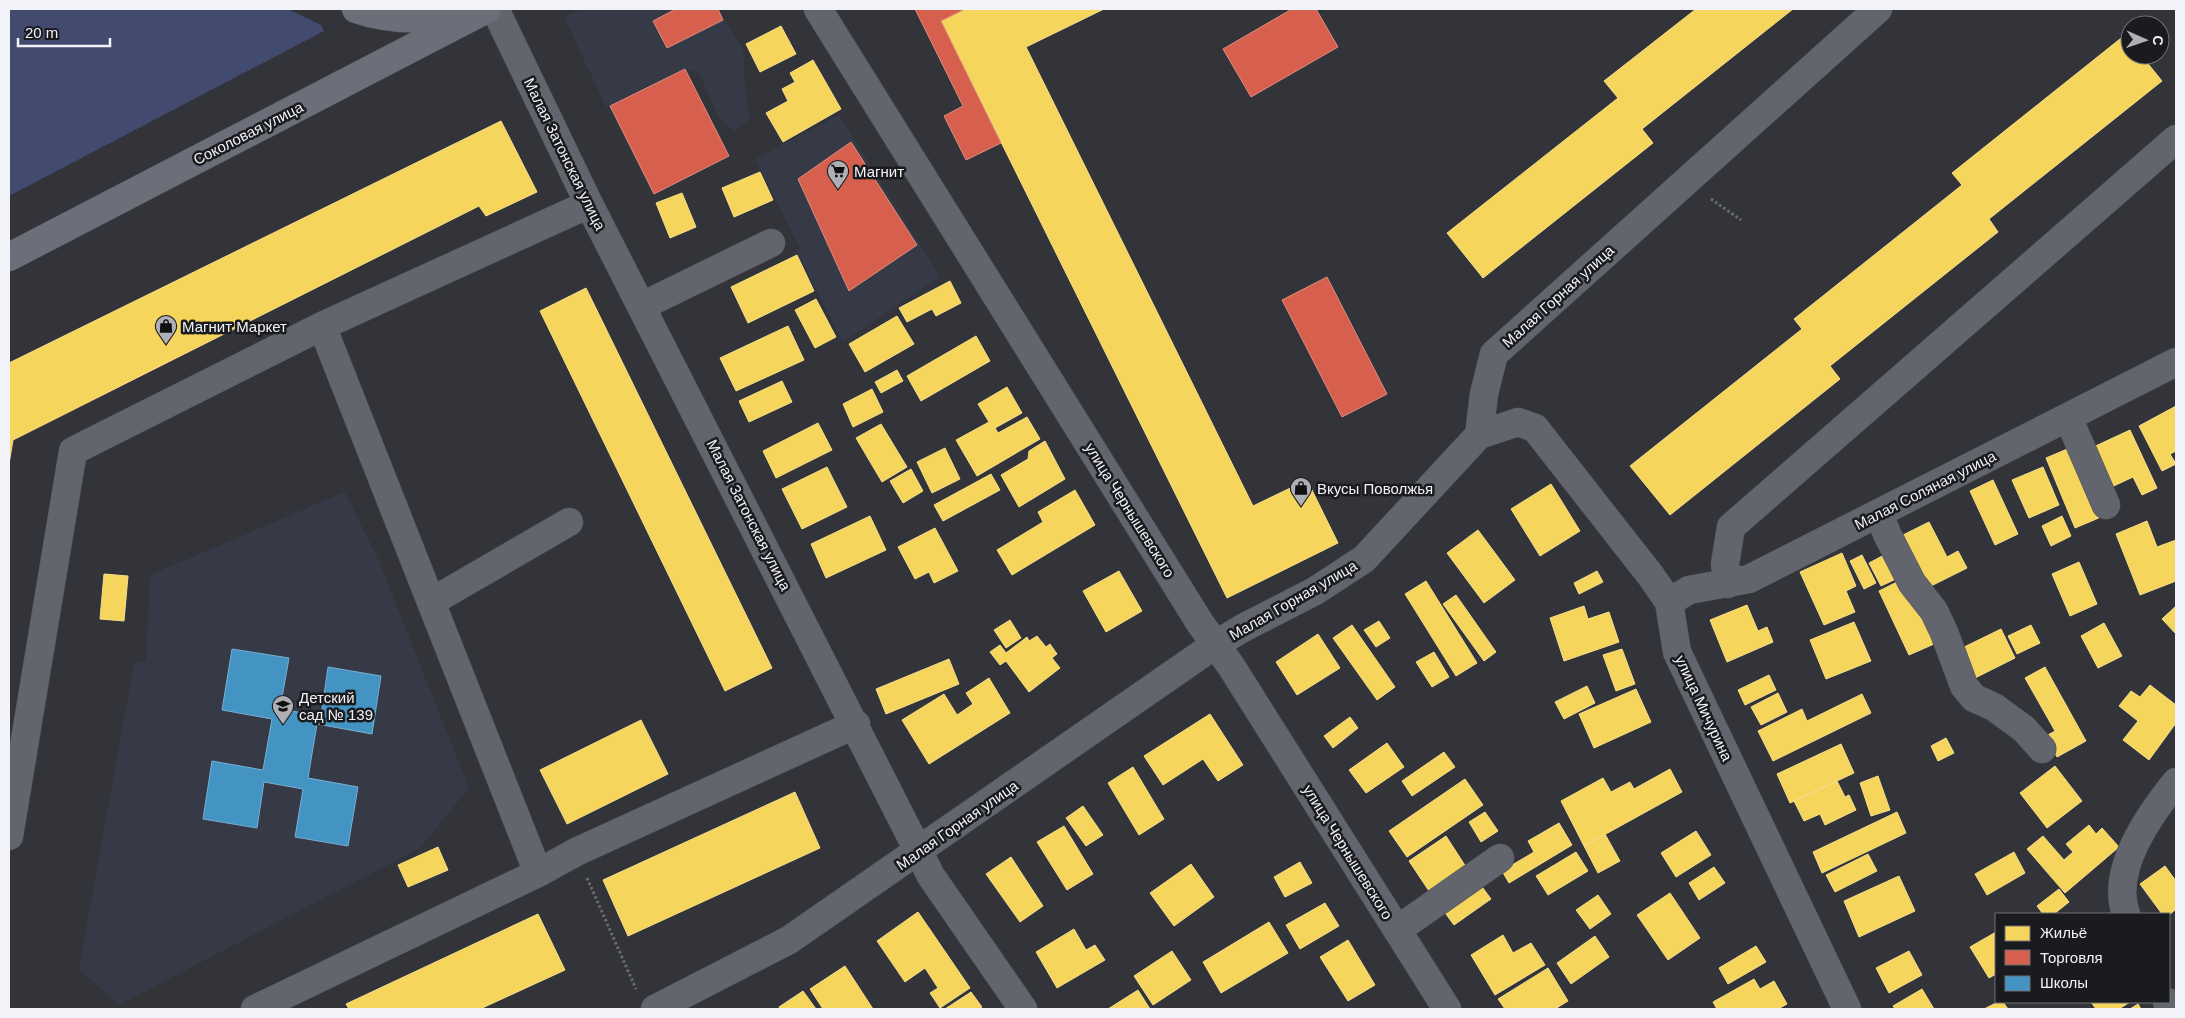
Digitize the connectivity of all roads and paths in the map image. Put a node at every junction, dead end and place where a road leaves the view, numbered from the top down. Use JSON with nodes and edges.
{"nodes":[{"id":1,"x":356,"y":9,"type":"edge"},
{"id":2,"x":483,"y":9,"type":"edge"},
{"id":3,"x":487,"y":9,"type":"edge"},
{"id":4,"x":495,"y":9,"type":"edge"},
{"id":5,"x":818,"y":9,"type":"edge"},
{"id":6,"x":1878,"y":9,"type":"edge"},
{"id":7,"x":2176,"y":139,"type":"edge"},
{"id":8,"x":1686,"y":181,"type":"junction"},
{"id":9,"x":589,"y":204,"type":"junction"},
{"id":10,"x":1741,"y":220,"type":"dead end"},
{"id":11,"x":771,"y":243,"type":"dead end"},
{"id":12,"x":9,"y":257,"type":"edge"},
{"id":13,"x":642,"y":306,"type":"junction"},
{"id":14,"x":322,"y":326,"type":"junction"},
{"id":15,"x":2176,"y":362,"type":"edge"},
{"id":16,"x":2068,"y":417,"type":"junction"},
{"id":17,"x":1479,"y":435,"type":"junction"},
{"id":18,"x":2106,"y":506,"type":"dead end"},
{"id":19,"x":1879,"y":513,"type":"junction"},
{"id":20,"x":569,"y":522,"type":"dead end"},
{"id":21,"x":1728,"y":584,"type":"junction"},
{"id":22,"x":431,"y":602,"type":"junction"},
{"id":23,"x":1669,"y":602,"type":"junction"},
{"id":24,"x":1216,"y":644,"type":"junction"},
{"id":25,"x":856,"y":724,"type":"junction"},
{"id":26,"x":2042,"y":750,"type":"dead end"},
{"id":27,"x":2176,"y":782,"type":"edge"},
{"id":28,"x":9,"y":836,"type":"edge"},
{"id":29,"x":920,"y":850,"type":"junction"},
{"id":30,"x":576,"y":852,"type":"junction"},
{"id":31,"x":1500,"y":858,"type":"dead end"},
{"id":32,"x":538,"y":873,"type":"junction"},
{"id":33,"x":2126,"y":913,"type":"edge"},
{"id":34,"x":1397,"y":930,"type":"junction"},
{"id":35,"x":656,"y":1003,"type":"edge"},
{"id":36,"x":255,"y":1009,"type":"edge"},
{"id":37,"x":1023,"y":1009,"type":"edge"},
{"id":38,"x":1447,"y":1009,"type":"edge"},
{"id":39,"x":1847,"y":1009,"type":"edge"}],
"edges":[{"from":1,"to":2,"type":"main road"},
{"from":3,"to":12,"type":"main road","name":"Соколовая улица"},
{"from":4,"to":9,"type":"street","name":"Малая Затонская улица"},
{"from":5,"to":24,"type":"street","name":"улица Чернышевского"},
{"from":6,"to":8,"type":"street","name":"Малая Горная улица"},
{"from":7,"to":21,"type":"street"},
{"from":8,"to":10,"type":"path"},
{"from":8,"to":17,"type":"street","name":"Малая Горная улица"},
{"from":9,"to":13,"type":"street","name":"Малая Затонская улица"},
{"from":9,"to":14,"type":"street"},
{"from":11,"to":13,"type":"street"},
{"from":13,"to":25,"type":"street","name":"Малая Затонская улица"},
{"from":14,"to":22,"type":"street"},
{"from":14,"to":28,"type":"street"},
{"from":15,"to":16,"type":"street","name":"Малая Соляная улица"},
{"from":16,"to":18,"type":"street"},
{"from":16,"to":19,"type":"street","name":"Малая Соляная улица"},
{"from":17,"to":23,"type":"street","name":"улица Мичурина"},
{"from":17,"to":24,"type":"street","name":"Малая Горная улица"},
{"from":19,"to":21,"type":"street","name":"Малая Соляная улица"},
{"from":19,"to":26,"type":"street"},
{"from":20,"to":22,"type":"street"},
{"from":21,"to":23,"type":"street","name":"Малая Соляная улица"},
{"from":22,"to":32,"type":"street"},
{"from":23,"to":39,"type":"street","name":"улица Мичурина"},
{"from":24,"to":29,"type":"street","name":"Малая Горная улица"},
{"from":24,"to":34,"type":"street","name":"улица Чернышевского"},
{"from":25,"to":29,"type":"street","name":"Малая Затонская улица"},
{"from":25,"to":30,"type":"street"},
{"from":27,"to":33,"type":"street"},
{"from":29,"to":35,"type":"street","name":"Малая Горная улица"},
{"from":29,"to":37,"type":"street","name":"Малая Затонская улица"},
{"from":30,"to":32,"type":"street"},
{"from":30,"to":35,"type":"path"},
{"from":31,"to":34,"type":"street"},
{"from":32,"to":36,"type":"street"},
{"from":34,"to":38,"type":"street","name":"улица Чернышевского"}]}
